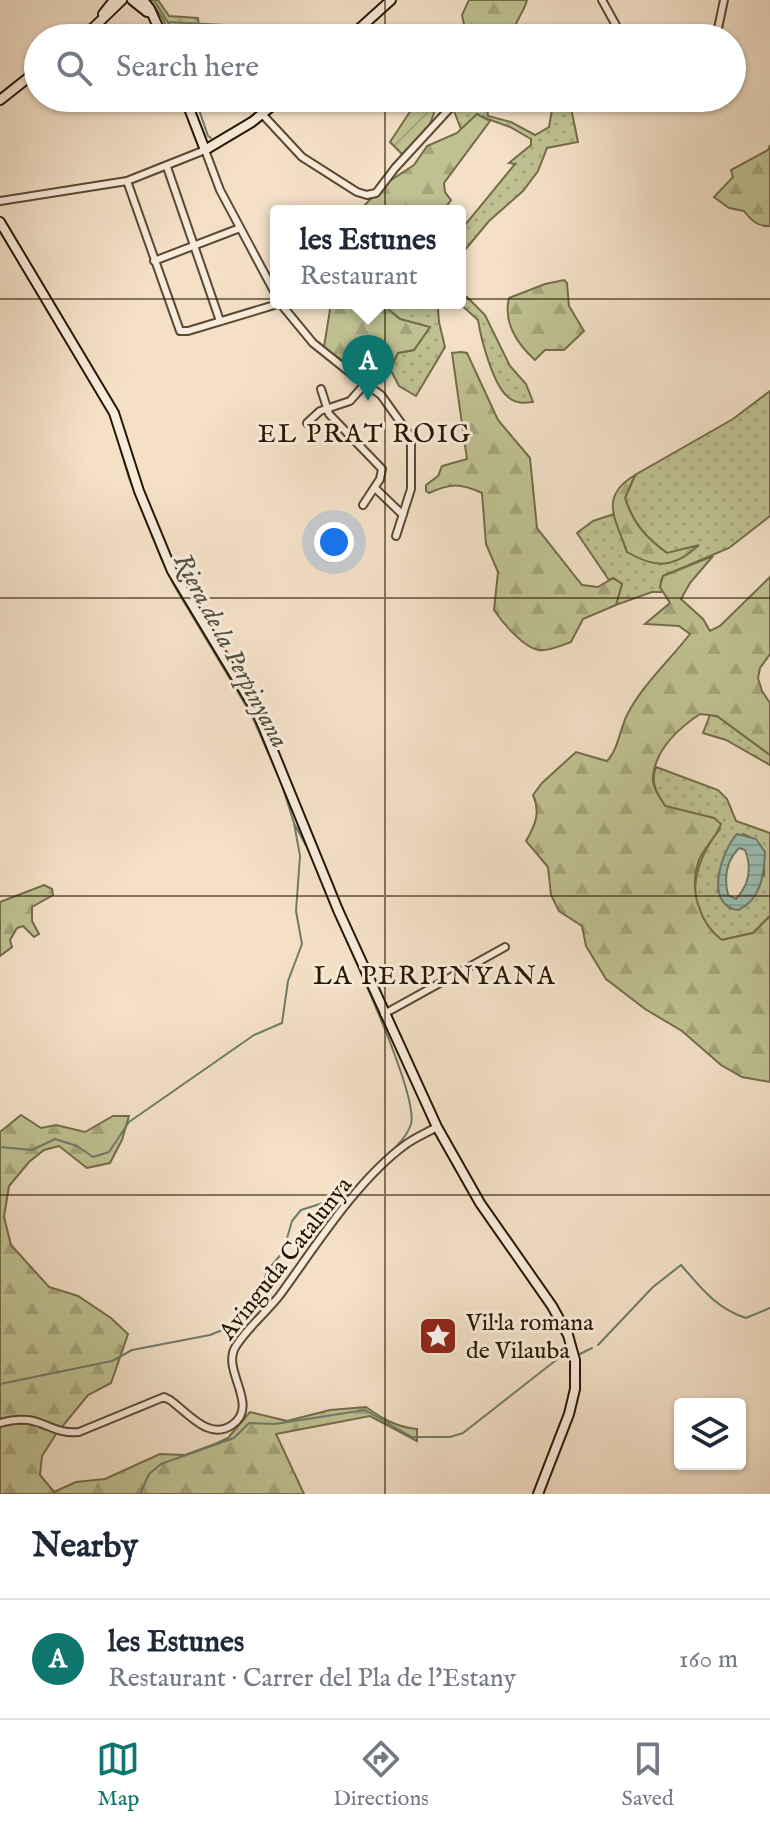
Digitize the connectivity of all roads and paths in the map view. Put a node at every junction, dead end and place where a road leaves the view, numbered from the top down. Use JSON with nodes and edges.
{"nodes":[{"id":1,"x":391,"y":0,"type":"edge"},
{"id":2,"x":602,"y":0,"type":"edge"},
{"id":3,"x":724,"y":0,"type":"edge"},
{"id":4,"x":137,"y":1,"type":"edge"},
{"id":5,"x":118,"y":2,"type":"edge"},
{"id":6,"x":92,"y":24,"type":"edge"},
{"id":7,"x":94,"y":24,"type":"edge"},
{"id":8,"x":157,"y":24,"type":"edge"},
{"id":9,"x":364,"y":24,"type":"edge"},
{"id":10,"x":615,"y":24,"type":"edge"},
{"id":11,"x":719,"y":24,"type":"edge"},
{"id":12,"x":24,"y":81,"type":"edge"},
{"id":13,"x":0,"y":100,"type":"edge"},
{"id":14,"x":190,"y":112,"type":"edge"},
{"id":15,"x":266,"y":112,"type":"edge"},
{"id":16,"x":446,"y":112,"type":"edge"},
{"id":17,"x":263,"y":115,"type":"junction"},
{"id":18,"x":205,"y":150,"type":"junction"},
{"id":19,"x":167,"y":167,"type":"junction"},
{"id":20,"x":127,"y":181,"type":"junction"},
{"id":21,"x":0,"y":201,"type":"edge"},
{"id":22,"x":0,"y":222,"type":"edge"},
{"id":23,"x":240,"y":228,"type":"junction"},
{"id":24,"x":194,"y":246,"type":"junction"},
{"id":25,"x":154,"y":261,"type":"junction"},
{"id":26,"x":270,"y":284,"type":"edge"},
{"id":27,"x":270,"y":306,"type":"edge"},
{"id":28,"x":285,"y":309,"type":"edge"},
{"id":29,"x":220,"y":321,"type":"junction"},
{"id":30,"x":365,"y":384,"type":"junction"},
{"id":31,"x":321,"y":389,"type":"dead end"},
{"id":32,"x":328,"y":408,"type":"junction"},
{"id":33,"x":307,"y":423,"type":"dead end"},
{"id":34,"x":375,"y":488,"type":"junction"},
{"id":35,"x":363,"y":505,"type":"dead end"},
{"id":36,"x":403,"y":515,"type":"junction"},
{"id":37,"x":396,"y":536,"type":"dead end"},
{"id":38,"x":505,"y":947,"type":"dead end"},
{"id":39,"x":384,"y":1014,"type":"junction"},
{"id":40,"x":437,"y":1127,"type":"junction"},
{"id":41,"x":0,"y":1423,"type":"edge"},
{"id":42,"x":538,"y":1494,"type":"edge"}],
"edges":[{"from":1,"to":9,"type":"street"},
{"from":2,"to":10,"type":"street"},
{"from":3,"to":11,"type":"street"},
{"from":4,"to":5,"type":"street"},
{"from":4,"to":8,"type":"street"},
{"from":5,"to":6,"type":"street"},
{"from":5,"to":7,"type":"street"},
{"from":12,"to":13,"type":"street"},
{"from":14,"to":18,"type":"street"},
{"from":15,"to":17,"type":"street"},
{"from":16,"to":17,"type":"street"},
{"from":17,"to":18,"type":"street"},
{"from":18,"to":19,"type":"street"},
{"from":18,"to":23,"type":"street"},
{"from":19,"to":20,"type":"street"},
{"from":19,"to":24,"type":"street"},
{"from":20,"to":21,"type":"street"},
{"from":20,"to":25,"type":"street"},
{"from":22,"to":39,"type":"street"},
{"from":23,"to":24,"type":"street"},
{"from":23,"to":26,"type":"street"},
{"from":24,"to":25,"type":"street"},
{"from":24,"to":29,"type":"street"},
{"from":25,"to":29,"type":"street"},
{"from":27,"to":29,"type":"street"},
{"from":28,"to":30,"type":"street"},
{"from":30,"to":32,"type":"street"},
{"from":30,"to":36,"type":"street"},
{"from":31,"to":32,"type":"street"},
{"from":32,"to":33,"type":"street"},
{"from":32,"to":34,"type":"street"},
{"from":34,"to":35,"type":"street"},
{"from":34,"to":36,"type":"street"},
{"from":36,"to":37,"type":"street"},
{"from":38,"to":39,"type":"street"},
{"from":39,"to":40,"type":"street"},
{"from":40,"to":41,"type":"street","name":"Avinguda Catalunya"},
{"from":40,"to":42,"type":"street"}]}
